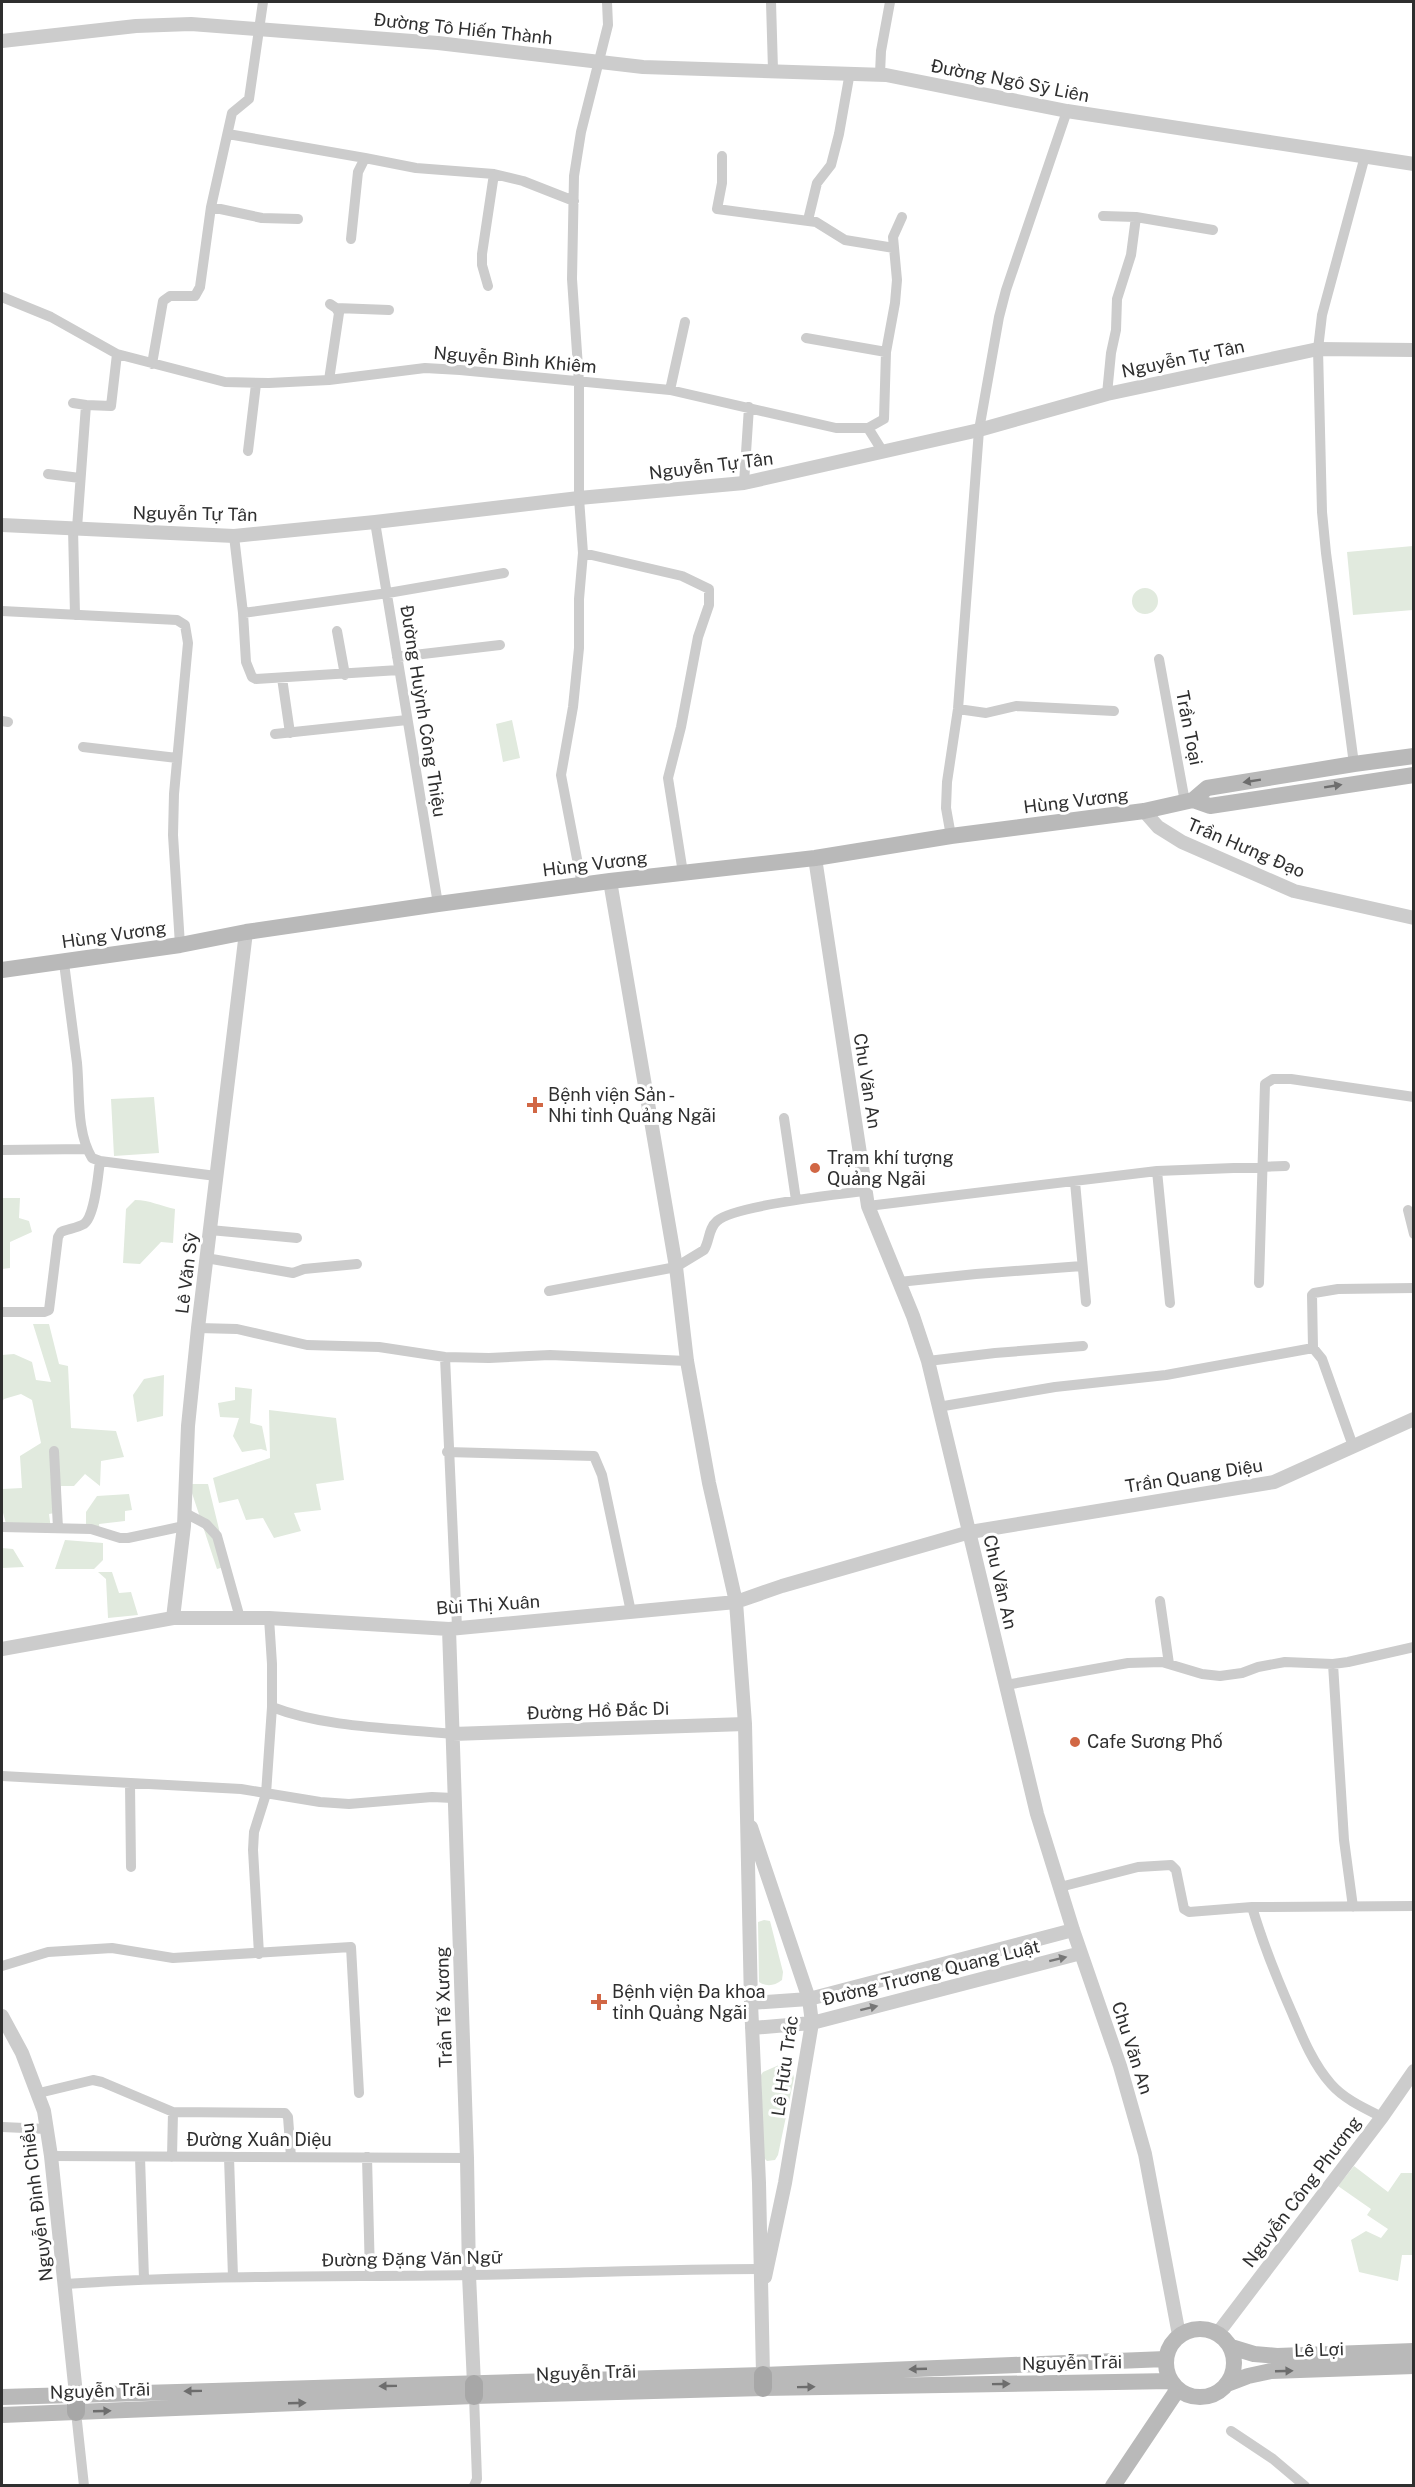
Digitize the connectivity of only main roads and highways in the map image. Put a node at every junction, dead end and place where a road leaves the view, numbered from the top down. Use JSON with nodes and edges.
{"nodes":[{"id":1,"x":1413,"y":756,"type":"edge"},
{"id":2,"x":1295,"y":774,"type":"junction"},
{"id":3,"x":1413,"y":776,"type":"edge"},
{"id":4,"x":1296,"y":792,"type":"junction"},
{"id":5,"x":1189,"y":801,"type":"junction"},
{"id":6,"x":2,"y":970,"type":"edge"},
{"id":7,"x":1231,"y":2348,"type":"junction"},
{"id":8,"x":1413,"y":2351,"type":"edge"},
{"id":9,"x":1166,"y":2359,"type":"junction"},
{"id":10,"x":1413,"y":2366,"type":"edge"},
{"id":11,"x":763,"y":2382,"type":"junction"},
{"id":12,"x":1227,"y":2384,"type":"junction"},
{"id":13,"x":1174,"y":2385,"type":"junction"},
{"id":14,"x":2,"y":2397,"type":"edge"},
{"id":15,"x":76,"y":2403,"type":"junction"},
{"id":16,"x":2,"y":2415,"type":"edge"},
{"id":17,"x":1113,"y":2486,"type":"edge"}],
"edges":[{"from":1,"to":2,"type":"main road","name":"Hùng Vương"},
{"from":2,"to":4,"type":"main road"},
{"from":2,"to":5,"type":"main road","name":"Hùng Vương","one_way":true},
{"from":4,"to":3,"type":"main road","name":"Hùng Vương","one_way":true},
{"from":4,"to":5,"type":"main road","name":"Hùng Vương"},
{"from":5,"to":6,"type":"main road","name":"Hùng Vương"},
{"from":7,"to":8,"type":"main road","name":"Lê Lợi"},
{"from":7,"to":9,"type":"main road"},
{"from":7,"to":12,"type":"main road"},
{"from":9,"to":11,"type":"main road","name":"Nguyễn Trãi","one_way":true},
{"from":9,"to":13,"type":"main road"},
{"from":12,"to":10,"type":"main road","name":"Lê Lợi","one_way":true},
{"from":11,"to":13,"type":"main road","name":"Nguyễn Trãi","one_way":true},
{"from":11,"to":15,"type":"main road","name":"Nguyễn Trãi"},
{"from":12,"to":13,"type":"main road"},
{"from":13,"to":17,"type":"main road"},
{"from":14,"to":15,"type":"main road","name":"Nguyễn Trãi"},
{"from":15,"to":16,"type":"main road","name":"Nguyễn Trãi"}]}
